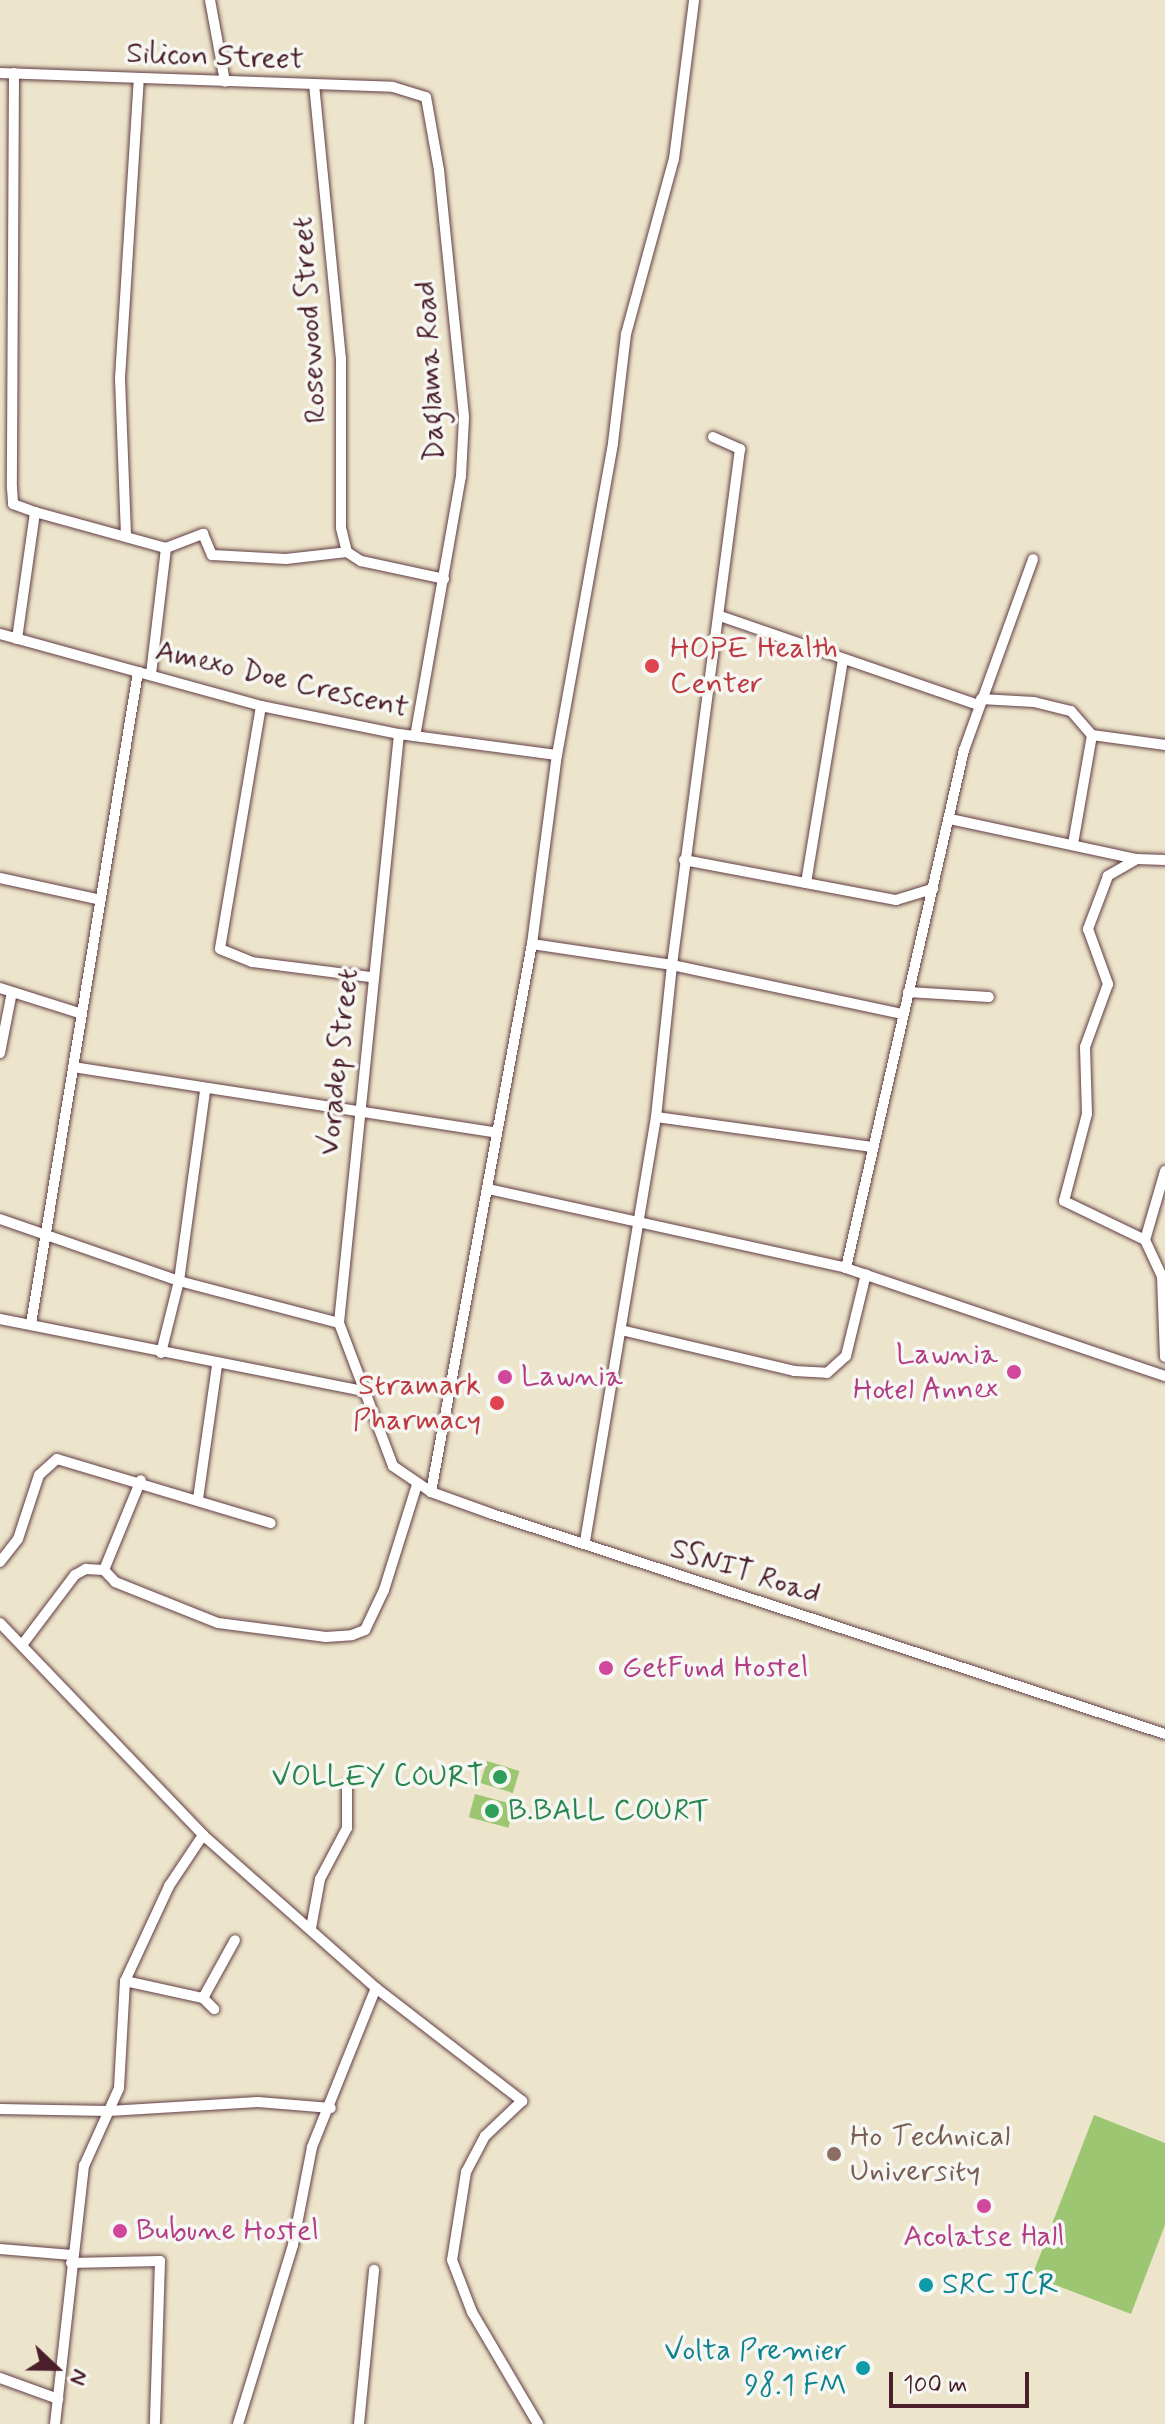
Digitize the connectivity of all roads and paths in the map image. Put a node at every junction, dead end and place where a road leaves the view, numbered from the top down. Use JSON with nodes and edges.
{"nodes":[{"id":1,"x":210,"y":0,"type":"edge"},
{"id":2,"x":694,"y":0,"type":"edge"},
{"id":3,"x":0,"y":73,"type":"edge"},
{"id":4,"x":14,"y":73,"type":"junction"},
{"id":5,"x":139,"y":80,"type":"junction"},
{"id":6,"x":225,"y":82,"type":"junction"},
{"id":7,"x":314,"y":84,"type":"junction"},
{"id":8,"x":426,"y":97,"type":"joint"},
{"id":9,"x":713,"y":437,"type":"dead end"},
{"id":10,"x":0,"y":499,"type":"edge"},
{"id":11,"x":13,"y":504,"type":"junction"},
{"id":12,"x":35,"y":512,"type":"junction"},
{"id":13,"x":126,"y":535,"type":"junction"},
{"id":14,"x":166,"y":548,"type":"junction"},
{"id":15,"x":347,"y":552,"type":"junction"},
{"id":16,"x":1033,"y":559,"type":"dead end"},
{"id":17,"x":444,"y":579,"type":"junction"},
{"id":18,"x":720,"y":616,"type":"junction"},
{"id":19,"x":0,"y":634,"type":"edge"},
{"id":20,"x":17,"y":639,"type":"junction"},
{"id":21,"x":843,"y":659,"type":"junction"},
{"id":22,"x":138,"y":672,"type":"junction"},
{"id":23,"x":151,"y":674,"type":"junction"},
{"id":24,"x":980,"y":702,"type":"junction"},
{"id":25,"x":261,"y":706,"type":"junction"},
{"id":26,"x":399,"y":734,"type":"junction"},
{"id":27,"x":1092,"y":735,"type":"junction"},
{"id":28,"x":415,"y":736,"type":"junction"},
{"id":29,"x":1165,"y":745,"type":"edge"},
{"id":30,"x":557,"y":755,"type":"junction"},
{"id":31,"x":950,"y":819,"type":"junction"},
{"id":32,"x":1073,"y":844,"type":"junction"},
{"id":33,"x":1137,"y":859,"type":"junction"},
{"id":34,"x":684,"y":860,"type":"junction"},
{"id":35,"x":1165,"y":860,"type":"edge"},
{"id":36,"x":0,"y":878,"type":"edge"},
{"id":37,"x":806,"y":883,"type":"junction"},
{"id":38,"x":933,"y":889,"type":"junction"},
{"id":39,"x":101,"y":900,"type":"junction"},
{"id":40,"x":532,"y":944,"type":"junction"},
{"id":41,"x":672,"y":965,"type":"junction"},
{"id":42,"x":371,"y":977,"type":"junction"},
{"id":43,"x":0,"y":988,"type":"edge"},
{"id":44,"x":12,"y":992,"type":"junction"},
{"id":45,"x":908,"y":992,"type":"junction"},
{"id":46,"x":989,"y":997,"type":"dead end"},
{"id":47,"x":79,"y":1013,"type":"junction"},
{"id":48,"x":903,"y":1014,"type":"junction"},
{"id":49,"x":0,"y":1053,"type":"edge"},
{"id":50,"x":73,"y":1067,"type":"junction"},
{"id":51,"x":205,"y":1090,"type":"junction"},
{"id":52,"x":357,"y":1110,"type":"junction"},
{"id":53,"x":656,"y":1117,"type":"junction"},
{"id":54,"x":494,"y":1132,"type":"junction"},
{"id":55,"x":871,"y":1147,"type":"junction"},
{"id":56,"x":1165,"y":1171,"type":"edge"},
{"id":57,"x":488,"y":1189,"type":"junction"},
{"id":58,"x":0,"y":1219,"type":"edge"},
{"id":59,"x":635,"y":1220,"type":"junction"},
{"id":60,"x":47,"y":1232,"type":"junction"},
{"id":61,"x":1145,"y":1240,"type":"junction"},
{"id":62,"x":846,"y":1268,"type":"junction"},
{"id":63,"x":866,"y":1274,"type":"junction"},
{"id":64,"x":179,"y":1281,"type":"junction"},
{"id":65,"x":0,"y":1319,"type":"edge"},
{"id":66,"x":339,"y":1323,"type":"junction"},
{"id":67,"x":31,"y":1324,"type":"junction"},
{"id":68,"x":621,"y":1330,"type":"junction"},
{"id":69,"x":161,"y":1353,"type":"junction"},
{"id":70,"x":1165,"y":1357,"type":"edge"},
{"id":71,"x":217,"y":1365,"type":"junction"},
{"id":72,"x":1165,"y":1376,"type":"edge"},
{"id":73,"x":364,"y":1391,"type":"junction"},
{"id":74,"x":141,"y":1480,"type":"junction"},
{"id":75,"x":417,"y":1485,"type":"junction"},
{"id":76,"x":431,"y":1492,"type":"junction"},
{"id":77,"x":198,"y":1499,"type":"junction"},
{"id":78,"x":271,"y":1523,"type":"dead end"},
{"id":79,"x":585,"y":1543,"type":"junction"},
{"id":80,"x":0,"y":1562,"type":"edge"},
{"id":81,"x":104,"y":1570,"type":"junction"},
{"id":82,"x":0,"y":1623,"type":"edge"},
{"id":83,"x":22,"y":1645,"type":"junction"},
{"id":84,"x":1165,"y":1734,"type":"edge"},
{"id":85,"x":347,"y":1785,"type":"dead end"},
{"id":86,"x":203,"y":1835,"type":"junction"},
{"id":87,"x":311,"y":1928,"type":"junction"},
{"id":88,"x":235,"y":1940,"type":"dead end"},
{"id":89,"x":125,"y":1981,"type":"junction"},
{"id":90,"x":376,"y":1988,"type":"junction"},
{"id":91,"x":203,"y":1998,"type":"junction"},
{"id":92,"x":214,"y":2009,"type":"dead end"},
{"id":93,"x":331,"y":2108,"type":"junction"},
{"id":94,"x":0,"y":2109,"type":"edge"},
{"id":95,"x":109,"y":2111,"type":"junction"},
{"id":96,"x":0,"y":2249,"type":"edge"},
{"id":97,"x":71,"y":2259,"type":"junction"},
{"id":98,"x":374,"y":2270,"type":"dead end"},
{"id":99,"x":0,"y":2378,"type":"edge"},
{"id":100,"x":58,"y":2399,"type":"junction"},
{"id":101,"x":55,"y":2424,"type":"edge"},
{"id":102,"x":155,"y":2424,"type":"edge"},
{"id":103,"x":238,"y":2424,"type":"edge"},
{"id":104,"x":359,"y":2424,"type":"edge"},
{"id":105,"x":538,"y":2424,"type":"edge"}],
"edges":[{"from":1,"to":6,"type":"street"},
{"from":2,"to":30,"type":"street"},
{"from":3,"to":4,"type":"street","name":"Silicon Street"},
{"from":4,"to":5,"type":"street","name":"Silicon Street"},
{"from":4,"to":11,"type":"street"},
{"from":5,"to":6,"type":"street","name":"Silicon Street"},
{"from":5,"to":13,"type":"street"},
{"from":6,"to":7,"type":"street","name":"Silicon Street"},
{"from":7,"to":8,"type":"street","name":"Silicon Street"},
{"from":7,"to":15,"type":"street","name":"Rosewood Street"},
{"from":8,"to":17,"type":"street","name":"Daglama Road"},
{"from":9,"to":18,"type":"street"},
{"from":10,"to":11,"type":"street"},
{"from":11,"to":12,"type":"street"},
{"from":12,"to":13,"type":"street"},
{"from":12,"to":20,"type":"street"},
{"from":13,"to":14,"type":"street"},
{"from":14,"to":15,"type":"street"},
{"from":14,"to":23,"type":"street"},
{"from":15,"to":17,"type":"street"},
{"from":16,"to":24,"type":"street"},
{"from":17,"to":28,"type":"street","name":"Daglama Road"},
{"from":18,"to":21,"type":"street"},
{"from":18,"to":34,"type":"street"},
{"from":19,"to":20,"type":"street","name":"Amexo Doe Crescent"},
{"from":20,"to":22,"type":"street","name":"Amexo Doe Crescent"},
{"from":21,"to":24,"type":"street"},
{"from":21,"to":37,"type":"street"},
{"from":22,"to":23,"type":"street","name":"Amexo Doe Crescent"},
{"from":22,"to":39,"type":"street"},
{"from":23,"to":25,"type":"street","name":"Amexo Doe Crescent"},
{"from":24,"to":27,"type":"street"},
{"from":24,"to":31,"type":"street"},
{"from":25,"to":26,"type":"street","name":"Amexo Doe Crescent"},
{"from":25,"to":42,"type":"street"},
{"from":26,"to":28,"type":"street","name":"Amexo Doe Crescent"},
{"from":26,"to":42,"type":"street","name":"Voradep Street"},
{"from":27,"to":29,"type":"street"},
{"from":27,"to":32,"type":"street"},
{"from":28,"to":30,"type":"street","name":"Amexo Doe Crescent"},
{"from":30,"to":40,"type":"street"},
{"from":31,"to":32,"type":"street"},
{"from":31,"to":38,"type":"street"},
{"from":32,"to":33,"type":"street"},
{"from":33,"to":35,"type":"street"},
{"from":33,"to":61,"type":"street"},
{"from":34,"to":37,"type":"street"},
{"from":34,"to":41,"type":"street"},
{"from":36,"to":39,"type":"street"},
{"from":37,"to":38,"type":"street"},
{"from":38,"to":45,"type":"street"},
{"from":39,"to":47,"type":"street"},
{"from":40,"to":41,"type":"street"},
{"from":40,"to":54,"type":"street"},
{"from":41,"to":48,"type":"street"},
{"from":41,"to":53,"type":"street"},
{"from":42,"to":52,"type":"street","name":"Voradep Street"},
{"from":43,"to":44,"type":"street"},
{"from":44,"to":47,"type":"street"},
{"from":44,"to":49,"type":"street"},
{"from":45,"to":46,"type":"street"},
{"from":45,"to":48,"type":"street"},
{"from":47,"to":50,"type":"street"},
{"from":48,"to":55,"type":"street"},
{"from":50,"to":51,"type":"street"},
{"from":50,"to":60,"type":"street"},
{"from":51,"to":52,"type":"street"},
{"from":51,"to":64,"type":"street"},
{"from":52,"to":54,"type":"street"},
{"from":52,"to":66,"type":"street","name":"Voradep Street"},
{"from":53,"to":55,"type":"street"},
{"from":53,"to":59,"type":"street"},
{"from":54,"to":57,"type":"street"},
{"from":55,"to":62,"type":"street"},
{"from":56,"to":61,"type":"street"},
{"from":57,"to":59,"type":"street"},
{"from":57,"to":76,"type":"street"},
{"from":58,"to":60,"type":"street"},
{"from":59,"to":62,"type":"street"},
{"from":59,"to":68,"type":"street"},
{"from":60,"to":64,"type":"street"},
{"from":60,"to":67,"type":"street"},
{"from":61,"to":70,"type":"street"},
{"from":62,"to":63,"type":"street"},
{"from":63,"to":68,"type":"street"},
{"from":63,"to":72,"type":"street"},
{"from":64,"to":66,"type":"street"},
{"from":64,"to":69,"type":"street"},
{"from":65,"to":67,"type":"street"},
{"from":66,"to":73,"type":"street","name":"Voradep Street"},
{"from":67,"to":69,"type":"street"},
{"from":68,"to":79,"type":"street"},
{"from":69,"to":71,"type":"street"},
{"from":71,"to":73,"type":"street"},
{"from":71,"to":77,"type":"street"},
{"from":73,"to":75,"type":"street","name":"SSNIT Road"},
{"from":74,"to":77,"type":"street"},
{"from":74,"to":80,"type":"street"},
{"from":74,"to":81,"type":"street"},
{"from":75,"to":76,"type":"street","name":"SSNIT Road"},
{"from":75,"to":81,"type":"street"},
{"from":76,"to":79,"type":"street","name":"SSNIT Road"},
{"from":77,"to":78,"type":"street"},
{"from":79,"to":84,"type":"street","name":"SSNIT Road"},
{"from":81,"to":83,"type":"street"},
{"from":82,"to":83,"type":"street"},
{"from":83,"to":86,"type":"street"},
{"from":85,"to":87,"type":"street"},
{"from":86,"to":87,"type":"street"},
{"from":86,"to":89,"type":"street"},
{"from":87,"to":90,"type":"street"},
{"from":88,"to":91,"type":"street"},
{"from":89,"to":91,"type":"street"},
{"from":89,"to":95,"type":"street"},
{"from":90,"to":93,"type":"street"},
{"from":90,"to":105,"type":"street"},
{"from":91,"to":92,"type":"street"},
{"from":93,"to":95,"type":"street"},
{"from":93,"to":103,"type":"street"},
{"from":94,"to":95,"type":"street"},
{"from":95,"to":97,"type":"street"},
{"from":96,"to":97,"type":"street"},
{"from":97,"to":100,"type":"street"},
{"from":97,"to":102,"type":"street"},
{"from":98,"to":104,"type":"street"},
{"from":99,"to":100,"type":"street"},
{"from":100,"to":101,"type":"street"}]}
